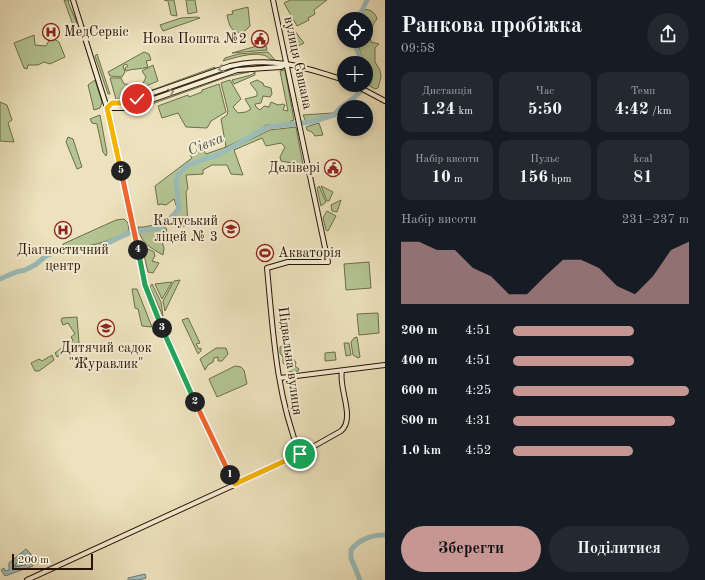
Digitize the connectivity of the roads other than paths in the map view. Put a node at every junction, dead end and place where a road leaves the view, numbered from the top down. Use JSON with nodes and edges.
{"nodes":[{"id":1,"x":73,"y":0,"type":"edge"},
{"id":2,"x":273,"y":0,"type":"edge"},
{"id":3,"x":287,"y":64,"type":"junction"},
{"id":4,"x":337,"y":78,"type":"edge"},
{"id":5,"x":368,"y":92,"type":"edge"},
{"id":6,"x":105,"y":99,"type":"junction"},
{"id":7,"x":385,"y":101,"type":"edge"},
{"id":8,"x":112,"y":105,"type":"junction"},
{"id":9,"x":107,"y":108,"type":"junction"},
{"id":10,"x":109,"y":116,"type":"junction"},
{"id":11,"x":267,"y":268,"type":"joint"},
{"id":12,"x":385,"y":365,"type":"edge"},
{"id":13,"x":342,"y":371,"type":"junction"},
{"id":14,"x":280,"y":378,"type":"junction"},
{"id":15,"x":300,"y":454,"type":"junction"},
{"id":16,"x":235,"y":484,"type":"junction"},
{"id":17,"x":27,"y":580,"type":"edge"}],
"edges":[{"from":1,"to":6,"type":"main road"},
{"from":2,"to":3,"type":"main road","name":"вулиця Євшана"},
{"from":3,"to":4,"type":"main road"},
{"from":3,"to":8,"type":"main road"},
{"from":3,"to":11,"type":"main road","name":"вулиця Євшана"},
{"from":5,"to":7,"type":"main road"},
{"from":6,"to":8,"type":"main road"},
{"from":6,"to":9,"type":"main road"},
{"from":8,"to":9,"type":"main road"},
{"from":8,"to":10,"type":"main road"},
{"from":9,"to":10,"type":"main road"},
{"from":10,"to":16,"type":"main road"},
{"from":11,"to":14,"type":"main road","name":"Підвальна вулиця"},
{"from":12,"to":13,"type":"main road"},
{"from":13,"to":14,"type":"main road"},
{"from":13,"to":15,"type":"main road"},
{"from":14,"to":15,"type":"main road","name":"Підвальна вулиця"},
{"from":15,"to":16,"type":"main road"},
{"from":16,"to":17,"type":"main road"}]}
